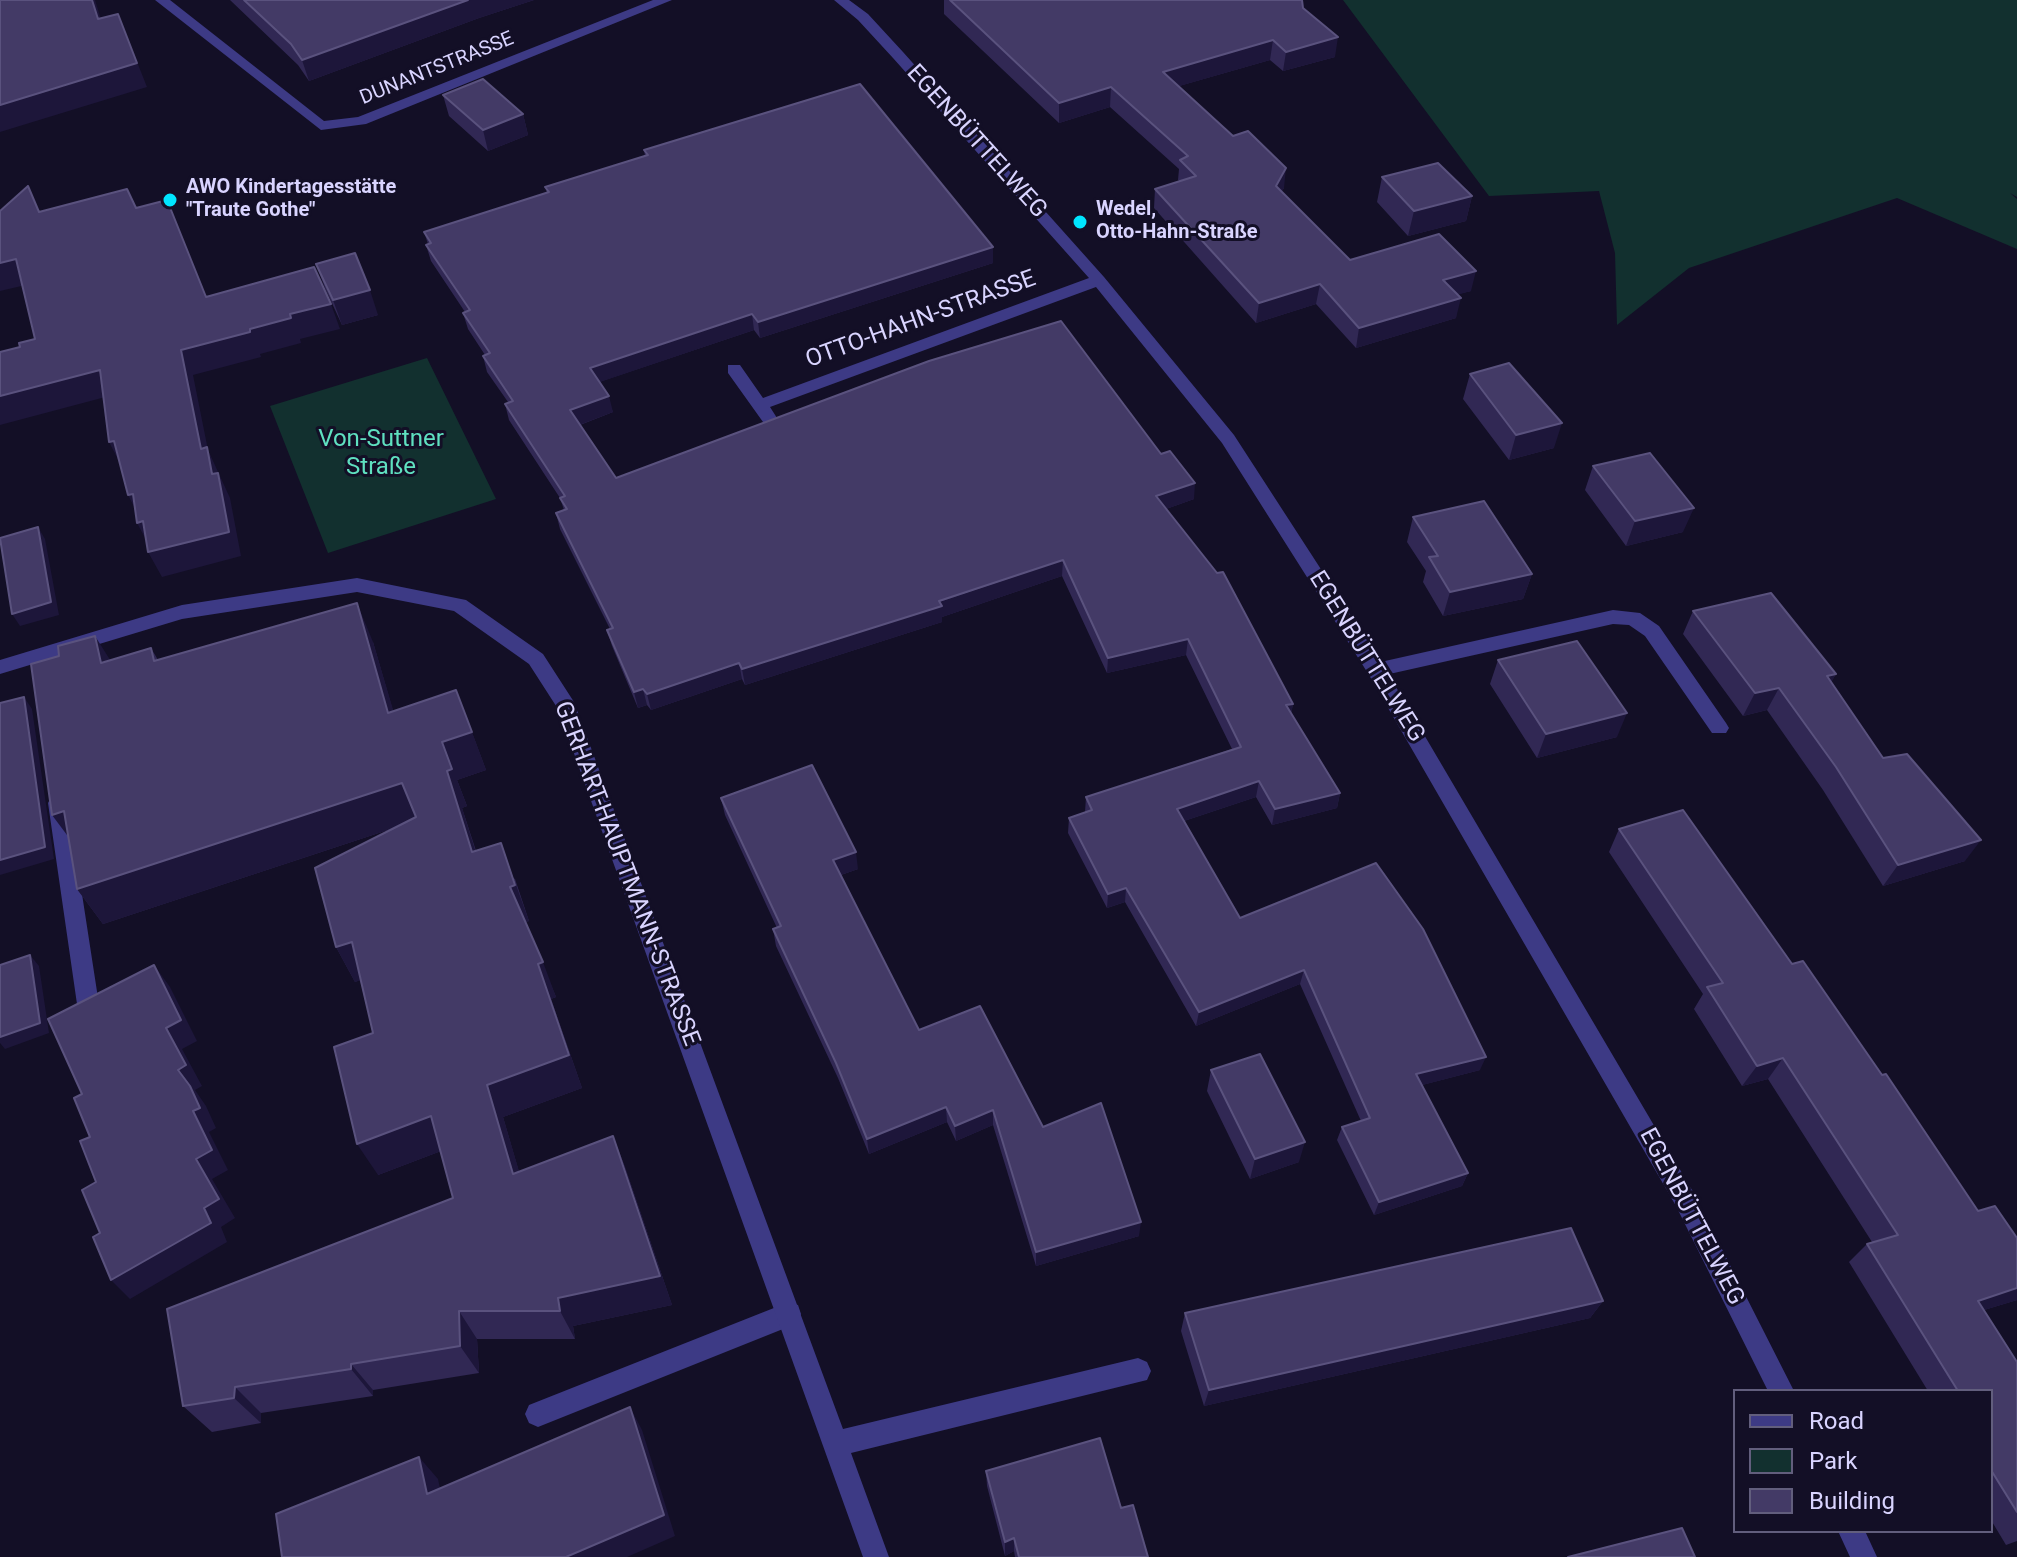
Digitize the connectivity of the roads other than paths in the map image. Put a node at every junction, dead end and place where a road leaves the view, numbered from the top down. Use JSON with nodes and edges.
{"nodes":[{"id":1,"x":162,"y":0,"type":"edge"},
{"id":2,"x":665,"y":0,"type":"edge"},
{"id":3,"x":841,"y":0,"type":"edge"},
{"id":4,"x":1099,"y":280,"type":"junction"},
{"id":5,"x":734,"y":369,"type":"dead end"},
{"id":6,"x":0,"y":667,"type":"edge"},
{"id":7,"x":1376,"y":670,"type":"junction"},
{"id":8,"x":1719,"y":728,"type":"dead end"},
{"id":9,"x":55,"y":783,"type":"edge"},
{"id":10,"x":89,"y":1011,"type":"edge"},
{"id":11,"x":789,"y":1314,"type":"junction"},
{"id":12,"x":1138,"y":1371,"type":"dead end"},
{"id":13,"x":1780,"y":1389,"type":"edge"},
{"id":14,"x":538,"y":1414,"type":"dead end"},
{"id":15,"x":836,"y":1444,"type":"junction"},
{"id":16,"x":1852,"y":1533,"type":"edge"},
{"id":17,"x":876,"y":1557,"type":"edge"},
{"id":18,"x":1864,"y":1557,"type":"edge"}],
"edges":[{"from":1,"to":2,"type":"street","name":"DUNANTSTRASSE"},
{"from":3,"to":4,"type":"street","name":"EGENBÜTTELWEG"},
{"from":4,"to":5,"type":"street","name":"OTTO-HAHN-STRASSE"},
{"from":4,"to":7,"type":"street","name":"EGENBÜTTELWEG"},
{"from":6,"to":11,"type":"street","name":"GERHART-HAUPTMANN-STRASSE"},
{"from":7,"to":8,"type":"street"},
{"from":7,"to":13,"type":"street","name":"EGENBÜTTELWEG"},
{"from":9,"to":10,"type":"street"},
{"from":11,"to":14,"type":"street"},
{"from":11,"to":15,"type":"street","name":"GERHART-HAUPTMANN-STRASSE"},
{"from":12,"to":15,"type":"street"},
{"from":15,"to":17,"type":"street","name":"GERHART-HAUPTMANN-STRASSE"},
{"from":16,"to":18,"type":"street"}]}
